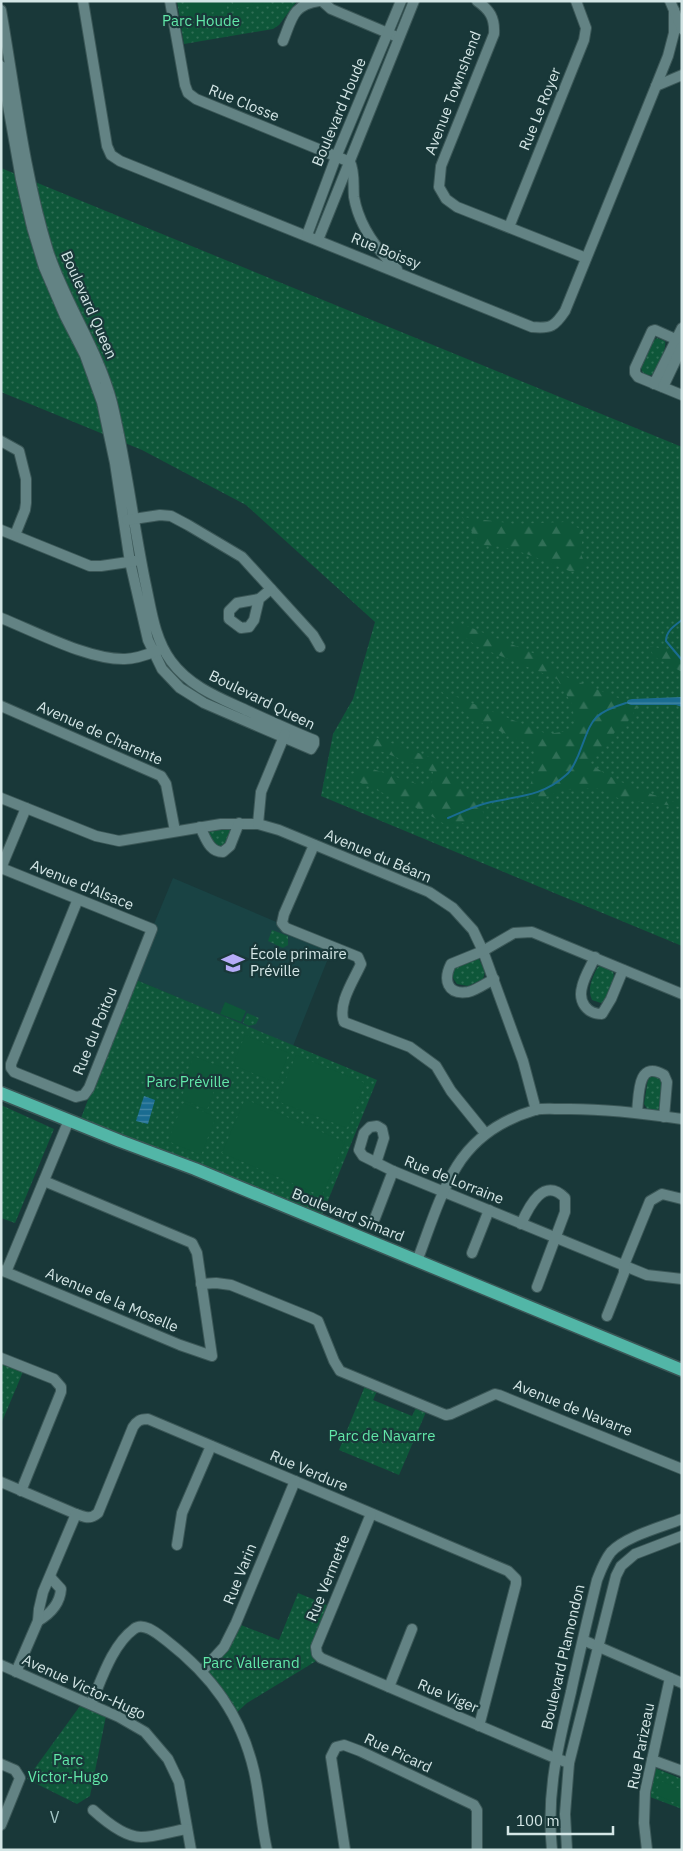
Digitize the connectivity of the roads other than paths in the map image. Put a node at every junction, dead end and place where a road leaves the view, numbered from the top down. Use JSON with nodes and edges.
{"nodes":[{"id":1,"x":83,"y":1,"type":"edge"},
{"id":2,"x":170,"y":1,"type":"edge"},
{"id":3,"x":320,"y":1,"type":"edge"},
{"id":4,"x":401,"y":1,"type":"edge"},
{"id":5,"x":414,"y":1,"type":"edge"},
{"id":6,"x":477,"y":1,"type":"edge"},
{"id":7,"x":576,"y":1,"type":"edge"},
{"id":8,"x":672,"y":6,"type":"edge"},
{"id":9,"x":1,"y":10,"type":"edge"},
{"id":10,"x":682,"y":29,"type":"edge"},
{"id":11,"x":389,"y":33,"type":"junction"},
{"id":12,"x":401,"y":38,"type":"junction"},
{"id":13,"x":283,"y":41,"type":"dead end"},
{"id":14,"x":4,"y":48,"type":"edge"},
{"id":15,"x":1,"y":66,"type":"edge"},
{"id":16,"x":682,"y":75,"type":"edge"},
{"id":17,"x":656,"y":86,"type":"junction"},
{"id":18,"x":21,"y":156,"type":"junction"},
{"id":19,"x":336,"y":157,"type":"junction"},
{"id":20,"x":350,"y":162,"type":"junction"},
{"id":21,"x":509,"y":227,"type":"junction"},
{"id":22,"x":307,"y":236,"type":"junction"},
{"id":23,"x":318,"y":240,"type":"junction"},
{"id":24,"x":586,"y":258,"type":"junction"},
{"id":25,"x":402,"y":274,"type":"junction"},
{"id":26,"x":682,"y":328,"type":"edge"},
{"id":27,"x":678,"y":340,"type":"edge"},
{"id":28,"x":682,"y":347,"type":"edge"},
{"id":29,"x":659,"y":385,"type":"junction"},
{"id":30,"x":682,"y":395,"type":"edge"},
{"id":31,"x":1,"y":441,"type":"edge"},
{"id":32,"x":128,"y":520,"type":"junction"},
{"id":33,"x":1,"y":530,"type":"edge"},
{"id":34,"x":15,"y":535,"type":"junction"},
{"id":35,"x":141,"y":560,"type":"junction"},
{"id":36,"x":130,"y":562,"type":"junction"},
{"id":37,"x":272,"y":589,"type":"junction"},
{"id":38,"x":259,"y":599,"type":"dead end"},
{"id":39,"x":1,"y":618,"type":"edge"},
{"id":40,"x":320,"y":647,"type":"dead end"},
{"id":41,"x":159,"y":650,"type":"junction"},
{"id":42,"x":1,"y":706,"type":"edge"},
{"id":43,"x":1,"y":798,"type":"edge"},
{"id":44,"x":26,"y":808,"type":"junction"},
{"id":45,"x":239,"y":823,"type":"junction"},
{"id":46,"x":258,"y":824,"type":"junction"},
{"id":47,"x":200,"y":827,"type":"junction"},
{"id":48,"x":175,"y":831,"type":"junction"},
{"id":49,"x":314,"y":845,"type":"junction"},
{"id":50,"x":1,"y":868,"type":"edge"},
{"id":51,"x":78,"y":899,"type":"junction"},
{"id":52,"x":152,"y":929,"type":"joint"},
{"id":53,"x":483,"y":951,"type":"junction"},
{"id":54,"x":595,"y":957,"type":"junction"},
{"id":55,"x":623,"y":970,"type":"junction"},
{"id":56,"x":494,"y":979,"type":"junction"},
{"id":57,"x":682,"y":994,"type":"edge"},
{"id":58,"x":1,"y":1093,"type":"edge"},
{"id":59,"x":536,"y":1110,"type":"junction"},
{"id":60,"x":636,"y":1113,"type":"junction"},
{"id":61,"x":664,"y":1117,"type":"junction"},
{"id":62,"x":69,"y":1120,"type":"junction"},
{"id":63,"x":682,"y":1120,"type":"edge"},
{"id":64,"x":485,"y":1133,"type":"junction"},
{"id":65,"x":376,"y":1162,"type":"dead end"},
{"id":66,"x":393,"y":1171,"type":"junction"},
{"id":67,"x":44,"y":1180,"type":"junction"},
{"id":68,"x":443,"y":1192,"type":"junction"},
{"id":69,"x":682,"y":1199,"type":"edge"},
{"id":70,"x":488,"y":1210,"type":"junction"},
{"id":71,"x":375,"y":1218,"type":"dead end"},
{"id":72,"x":521,"y":1224,"type":"junction"},
{"id":73,"x":556,"y":1238,"type":"junction"},
{"id":74,"x":472,"y":1253,"type":"dead end"},
{"id":75,"x":417,"y":1261,"type":"junction"},
{"id":76,"x":624,"y":1265,"type":"junction"},
{"id":77,"x":3,"y":1271,"type":"edge"},
{"id":78,"x":682,"y":1279,"type":"edge"},
{"id":79,"x":201,"y":1284,"type":"junction"},
{"id":80,"x":537,"y":1287,"type":"dead end"},
{"id":81,"x":607,"y":1316,"type":"dead end"},
{"id":82,"x":1,"y":1358,"type":"edge"},
{"id":83,"x":682,"y":1370,"type":"edge"},
{"id":84,"x":211,"y":1446,"type":"junction"},
{"id":85,"x":682,"y":1469,"type":"edge"},
{"id":86,"x":295,"y":1481,"type":"junction"},
{"id":87,"x":1,"y":1482,"type":"edge"},
{"id":88,"x":21,"y":1491,"type":"junction"},
{"id":89,"x":76,"y":1514,"type":"junction"},
{"id":90,"x":371,"y":1514,"type":"junction"},
{"id":91,"x":682,"y":1519,"type":"edge"},
{"id":92,"x":682,"y":1536,"type":"edge"},
{"id":93,"x":177,"y":1545,"type":"dead end"},
{"id":94,"x":50,"y":1577,"type":"junction"},
{"id":95,"x":38,"y":1621,"type":"junction"},
{"id":96,"x":412,"y":1629,"type":"dead end"},
{"id":97,"x":583,"y":1640,"type":"junction"},
{"id":98,"x":598,"y":1646,"type":"junction"},
{"id":99,"x":317,"y":1654,"type":"joint"},
{"id":100,"x":1,"y":1665,"type":"edge"},
{"id":101,"x":202,"y":1671,"type":"junction"},
{"id":102,"x":16,"y":1672,"type":"junction"},
{"id":103,"x":670,"y":1678,"type":"junction"},
{"id":104,"x":682,"y":1684,"type":"edge"},
{"id":105,"x":389,"y":1687,"type":"junction"},
{"id":106,"x":91,"y":1704,"type":"junction"},
{"id":107,"x":479,"y":1726,"type":"junction"},
{"id":108,"x":555,"y":1758,"type":"junction"},
{"id":109,"x":652,"y":1760,"type":"junction"},
{"id":110,"x":570,"y":1762,"type":"junction"},
{"id":111,"x":1,"y":1764,"type":"edge"},
{"id":112,"x":682,"y":1771,"type":"edge"},
{"id":113,"x":93,"y":1810,"type":"dead end"},
{"id":114,"x":1,"y":1825,"type":"edge"},
{"id":115,"x":187,"y":1829,"type":"junction"},
{"id":116,"x":191,"y":1850,"type":"edge"},
{"id":117,"x":267,"y":1850,"type":"edge"},
{"id":118,"x":346,"y":1850,"type":"edge"},
{"id":119,"x":477,"y":1850,"type":"edge"},
{"id":120,"x":552,"y":1850,"type":"edge"},
{"id":121,"x":567,"y":1850,"type":"edge"},
{"id":122,"x":647,"y":1850,"type":"edge"}],
"edges":[{"from":1,"to":22,"type":"street","name":"Rue Boissy"},
{"from":2,"to":19,"type":"street","name":"Rue Closse"},
{"from":3,"to":11,"type":"street"},
{"from":3,"to":13,"type":"street"},
{"from":4,"to":11,"type":"street","name":"Boulevard Houde"},
{"from":5,"to":12,"type":"street","name":"Boulevard Houde"},
{"from":6,"to":21,"type":"street","name":"Avenue Townshend"},
{"from":7,"to":21,"type":"street","name":"Rue Le Royer"},
{"from":8,"to":10,"type":"street"},
{"from":8,"to":17,"type":"street","name":"Rue Boissy"},
{"from":9,"to":14,"type":"street","name":"Boulevard Queen"},
{"from":11,"to":12,"type":"street"},
{"from":11,"to":19,"type":"street","name":"Boulevard Houde"},
{"from":12,"to":20,"type":"street","name":"Boulevard Houde"},
{"from":14,"to":18,"type":"street","name":"Boulevard Queen"},
{"from":15,"to":18,"type":"street","name":"Boulevard Queen"},
{"from":16,"to":17,"type":"street"},
{"from":17,"to":24,"type":"street","name":"Rue Boissy"},
{"from":18,"to":32,"type":"street","name":"Boulevard Queen"},
{"from":19,"to":20,"type":"street","name":"Rue Closse"},
{"from":19,"to":22,"type":"street","name":"Boulevard Houde"},
{"from":20,"to":23,"type":"street","name":"Boulevard Houde"},
{"from":20,"to":25,"type":"street","name":"Boulevard Houde"},
{"from":21,"to":24,"type":"street","name":"Avenue Townshend"},
{"from":22,"to":23,"type":"street","name":"Rue Boissy"},
{"from":23,"to":25,"type":"street","name":"Rue Boissy"},
{"from":24,"to":25,"type":"street","name":"Rue Boissy"},
{"from":26,"to":27,"type":"street"},
{"from":27,"to":29,"type":"street"},
{"from":27,"to":29,"type":"street"},
{"from":28,"to":29,"type":"street"},
{"from":29,"to":30,"type":"street"},
{"from":31,"to":34,"type":"street"},
{"from":32,"to":35,"type":"street","name":"Boulevard Queen"},
{"from":32,"to":36,"type":"street","name":"Boulevard Queen"},
{"from":32,"to":37,"type":"street"},
{"from":33,"to":34,"type":"street"},
{"from":34,"to":36,"type":"street"},
{"from":35,"to":36,"type":"street"},
{"from":35,"to":41,"type":"street","name":"Boulevard Queen"},
{"from":36,"to":41,"type":"street","name":"Boulevard Queen"},
{"from":37,"to":38,"type":"street"},
{"from":37,"to":40,"type":"street"},
{"from":39,"to":41,"type":"street"},
{"from":41,"to":46,"type":"street","name":"Boulevard Queen"},
{"from":42,"to":48,"type":"street","name":"Avenue de Charente"},
{"from":43,"to":44,"type":"street","name":"Avenue du Béarn"},
{"from":44,"to":48,"type":"street","name":"Avenue du Béarn"},
{"from":44,"to":50,"type":"street"},
{"from":45,"to":46,"type":"street","name":"Avenue du Béarn"},
{"from":45,"to":47,"type":"street","name":"Avenue du Béarn"},
{"from":45,"to":47,"type":"street"},
{"from":46,"to":49,"type":"street","name":"Avenue du Béarn"},
{"from":47,"to":48,"type":"street","name":"Avenue du Béarn"},
{"from":49,"to":53,"type":"street","name":"Avenue du Béarn"},
{"from":49,"to":64,"type":"street"},
{"from":50,"to":51,"type":"street","name":"Avenue d'Alsace"},
{"from":51,"to":52,"type":"street","name":"Avenue d'Alsace"},
{"from":51,"to":52,"type":"street","name":"Rue du Poitou"},
{"from":53,"to":54,"type":"street"},
{"from":53,"to":56,"type":"street","name":"Avenue du Béarn"},
{"from":53,"to":56,"type":"street"},
{"from":54,"to":55,"type":"street"},
{"from":54,"to":55,"type":"street"},
{"from":55,"to":57,"type":"street"},
{"from":56,"to":59,"type":"street","name":"Avenue du Béarn"},
{"from":58,"to":62,"type":"main road","name":"Boulevard Simard"},
{"from":59,"to":60,"type":"street"},
{"from":59,"to":64,"type":"street"},
{"from":60,"to":61,"type":"street"},
{"from":60,"to":61,"type":"street"},
{"from":61,"to":63,"type":"street"},
{"from":62,"to":67,"type":"street"},
{"from":62,"to":75,"type":"main road","name":"Boulevard Simard"},
{"from":64,"to":68,"type":"street"},
{"from":65,"to":66,"type":"street","name":"Rue de Lorraine"},
{"from":66,"to":68,"type":"street","name":"Rue de Lorraine"},
{"from":66,"to":71,"type":"street"},
{"from":67,"to":77,"type":"street"},
{"from":67,"to":79,"type":"street"},
{"from":68,"to":70,"type":"street","name":"Rue de Lorraine"},
{"from":68,"to":75,"type":"street"},
{"from":69,"to":76,"type":"street"},
{"from":70,"to":72,"type":"street","name":"Rue de Lorraine"},
{"from":70,"to":74,"type":"street"},
{"from":72,"to":73,"type":"street","name":"Rue de Lorraine"},
{"from":72,"to":73,"type":"street"},
{"from":73,"to":76,"type":"street","name":"Rue de Lorraine"},
{"from":73,"to":80,"type":"street"},
{"from":75,"to":83,"type":"main road","name":"Boulevard Simard"},
{"from":76,"to":78,"type":"street","name":"Rue de Lorraine"},
{"from":76,"to":81,"type":"street"},
{"from":77,"to":79,"type":"street","name":"Avenue de la Moselle"},
{"from":79,"to":85,"type":"street","name":"Avenue de Navarre"},
{"from":82,"to":88,"type":"street"},
{"from":84,"to":86,"type":"street","name":"Rue Verdure"},
{"from":84,"to":89,"type":"street","name":"Rue Verdure"},
{"from":84,"to":93,"type":"street"},
{"from":86,"to":90,"type":"street","name":"Rue Verdure"},
{"from":86,"to":101,"type":"street","name":"Rue Varin"},
{"from":87,"to":88,"type":"street","name":"Rue Verdure"},
{"from":88,"to":89,"type":"street","name":"Rue Verdure"},
{"from":89,"to":94,"type":"street"},
{"from":90,"to":99,"type":"street","name":"Rue Vermette"},
{"from":90,"to":107,"type":"street","name":"Rue Verdure"},
{"from":91,"to":97,"type":"street","name":"Boulevard Plamondon"},
{"from":92,"to":98,"type":"street","name":"Boulevard Plamondon"},
{"from":94,"to":95,"type":"street"},
{"from":94,"to":95,"type":"street"},
{"from":95,"to":102,"type":"street"},
{"from":96,"to":105,"type":"street"},
{"from":97,"to":98,"type":"street"},
{"from":97,"to":108,"type":"street","name":"Boulevard Plamondon"},
{"from":98,"to":103,"type":"street"},
{"from":98,"to":110,"type":"street","name":"Boulevard Plamondon"},
{"from":99,"to":105,"type":"street","name":"Rue Viger"},
{"from":100,"to":102,"type":"street","name":"Avenue Victor-Hugo"},
{"from":101,"to":106,"type":"street"},
{"from":101,"to":117,"type":"street"},
{"from":102,"to":106,"type":"street","name":"Avenue Victor-Hugo"},
{"from":103,"to":104,"type":"street"},
{"from":103,"to":109,"type":"street","name":"Rue Parizeau"},
{"from":105,"to":107,"type":"street","name":"Rue Viger"},
{"from":106,"to":115,"type":"street","name":"Avenue Victor-Hugo"},
{"from":107,"to":108,"type":"street","name":"Rue Viger"},
{"from":108,"to":110,"type":"street","name":"Rue Viger"},
{"from":108,"to":120,"type":"street","name":"Boulevard Plamondon"},
{"from":109,"to":112,"type":"street"},
{"from":109,"to":122,"type":"street","name":"Rue Parizeau"},
{"from":110,"to":121,"type":"street","name":"Boulevard Plamondon"},
{"from":111,"to":114,"type":"street"},
{"from":113,"to":115,"type":"street"},
{"from":115,"to":116,"type":"street","name":"Avenue Victor-Hugo"},
{"from":118,"to":119,"type":"street","name":"Rue Picard"}]}
